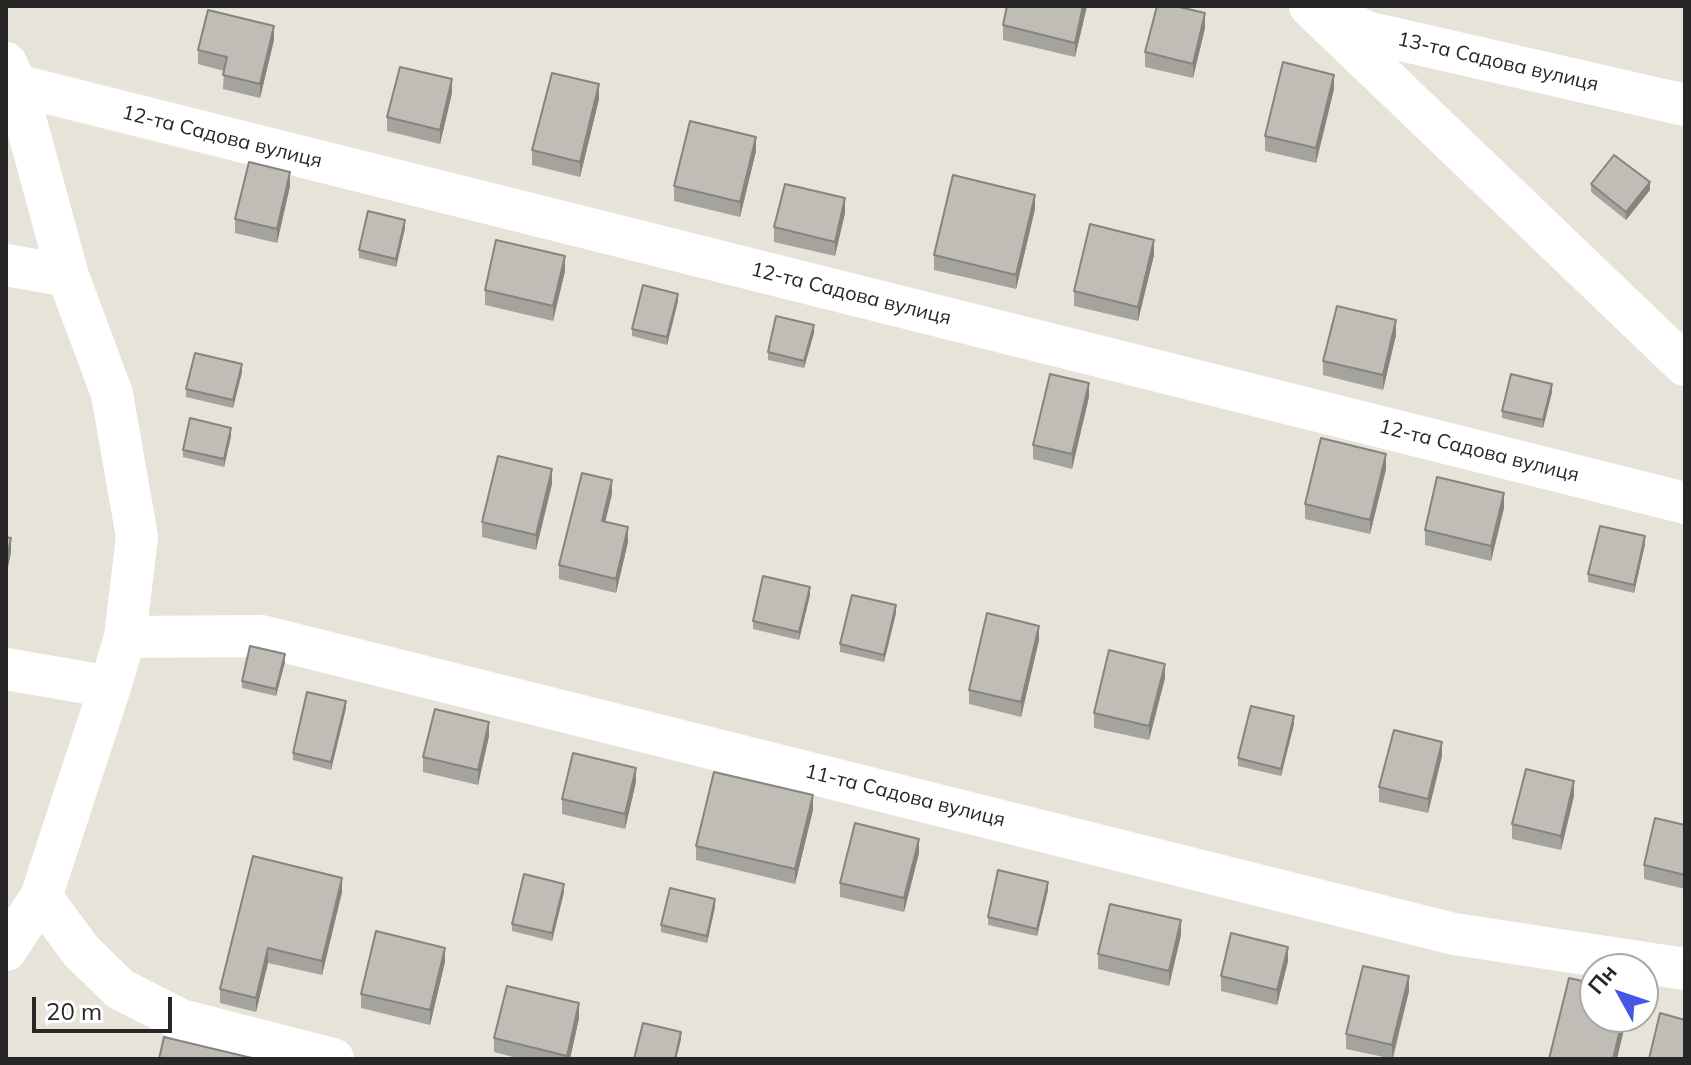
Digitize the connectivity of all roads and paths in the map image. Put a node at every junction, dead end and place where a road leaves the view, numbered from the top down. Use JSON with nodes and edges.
{"nodes":[{"id":1,"x":1312,"y":6,"type":"edge"},
{"id":2,"x":1368,"y":19,"type":"edge"},
{"id":3,"x":11,"y":74,"type":"edge"},
{"id":4,"x":1685,"y":105,"type":"edge"},
{"id":5,"x":6,"y":265,"type":"edge"},
{"id":6,"x":68,"y":276,"type":"junction"},
{"id":7,"x":1685,"y":365,"type":"edge"},
{"id":8,"x":1685,"y":503,"type":"edge"},
{"id":9,"x":125,"y":637,"type":"junction"},
{"id":10,"x":6,"y":669,"type":"edge"},
{"id":11,"x":110,"y":687,"type":"junction"},
{"id":12,"x":41,"y":897,"type":"junction"},
{"id":13,"x":6,"y":950,"type":"edge"},
{"id":14,"x":1685,"y":969,"type":"edge"},
{"id":15,"x":333,"y":1059,"type":"edge"}],
"edges":[{"from":1,"to":2,"type":"street","name":"13-та Садова вулиця"},
{"from":1,"to":7,"type":"street"},
{"from":2,"to":4,"type":"street","name":"13-та Садова вулиця"},
{"from":3,"to":6,"type":"street"},
{"from":3,"to":8,"type":"street","name":"12-та Садова вулиця"},
{"from":5,"to":6,"type":"street"},
{"from":6,"to":9,"type":"street"},
{"from":9,"to":11,"type":"street"},
{"from":9,"to":14,"type":"street","name":"11-та Садова вулиця"},
{"from":10,"to":11,"type":"street"},
{"from":11,"to":12,"type":"street"},
{"from":12,"to":13,"type":"street"},
{"from":12,"to":15,"type":"street"}]}
